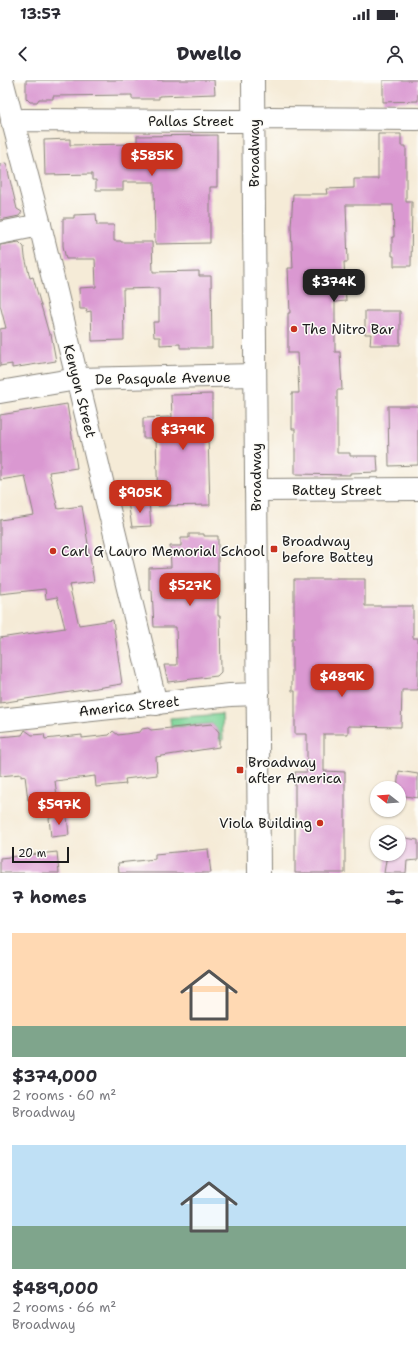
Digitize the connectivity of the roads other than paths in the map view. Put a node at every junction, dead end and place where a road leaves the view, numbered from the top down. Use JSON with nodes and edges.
{"nodes":[{"id":1,"x":2,"y":80,"type":"edge"},
{"id":2,"x":253,"y":80,"type":"edge"},
{"id":3,"x":418,"y":119,"type":"edge"},
{"id":4,"x":12,"y":121,"type":"junction"},
{"id":5,"x":253,"y":121,"type":"junction"},
{"id":6,"x":40,"y":225,"type":"junction"},
{"id":7,"x":0,"y":234,"type":"edge"},
{"id":8,"x":255,"y":376,"type":"junction"},
{"id":9,"x":77,"y":379,"type":"junction"},
{"id":10,"x":0,"y":392,"type":"edge"},
{"id":11,"x":418,"y":489,"type":"edge"},
{"id":12,"x":256,"y":490,"type":"junction"},
{"id":13,"x":258,"y":694,"type":"junction"},
{"id":14,"x":156,"y":704,"type":"junction"},
{"id":15,"x":0,"y":720,"type":"edge"},
{"id":16,"x":259,"y":873,"type":"edge"}],
"edges":[{"from":1,"to":4,"type":"street","name":"Kenyon Street"},
{"from":2,"to":5,"type":"street","name":"Broadway"},
{"from":3,"to":5,"type":"street","name":"Pallas Street"},
{"from":4,"to":5,"type":"street","name":"Pallas Street"},
{"from":4,"to":6,"type":"street","name":"Kenyon Street"},
{"from":5,"to":8,"type":"street","name":"Broadway"},
{"from":6,"to":7,"type":"street"},
{"from":6,"to":9,"type":"street","name":"Kenyon Street"},
{"from":8,"to":9,"type":"street","name":"De Pasquale Avenue"},
{"from":8,"to":12,"type":"street","name":"Broadway"},
{"from":9,"to":10,"type":"street","name":"De Pasquale Avenue"},
{"from":9,"to":14,"type":"street","name":"Kenyon Street"},
{"from":11,"to":12,"type":"street","name":"Battey Street"},
{"from":12,"to":13,"type":"street","name":"Broadway"},
{"from":13,"to":14,"type":"street","name":"America Street"},
{"from":13,"to":16,"type":"street","name":"Broadway"},
{"from":14,"to":15,"type":"street","name":"America Street"}]}
